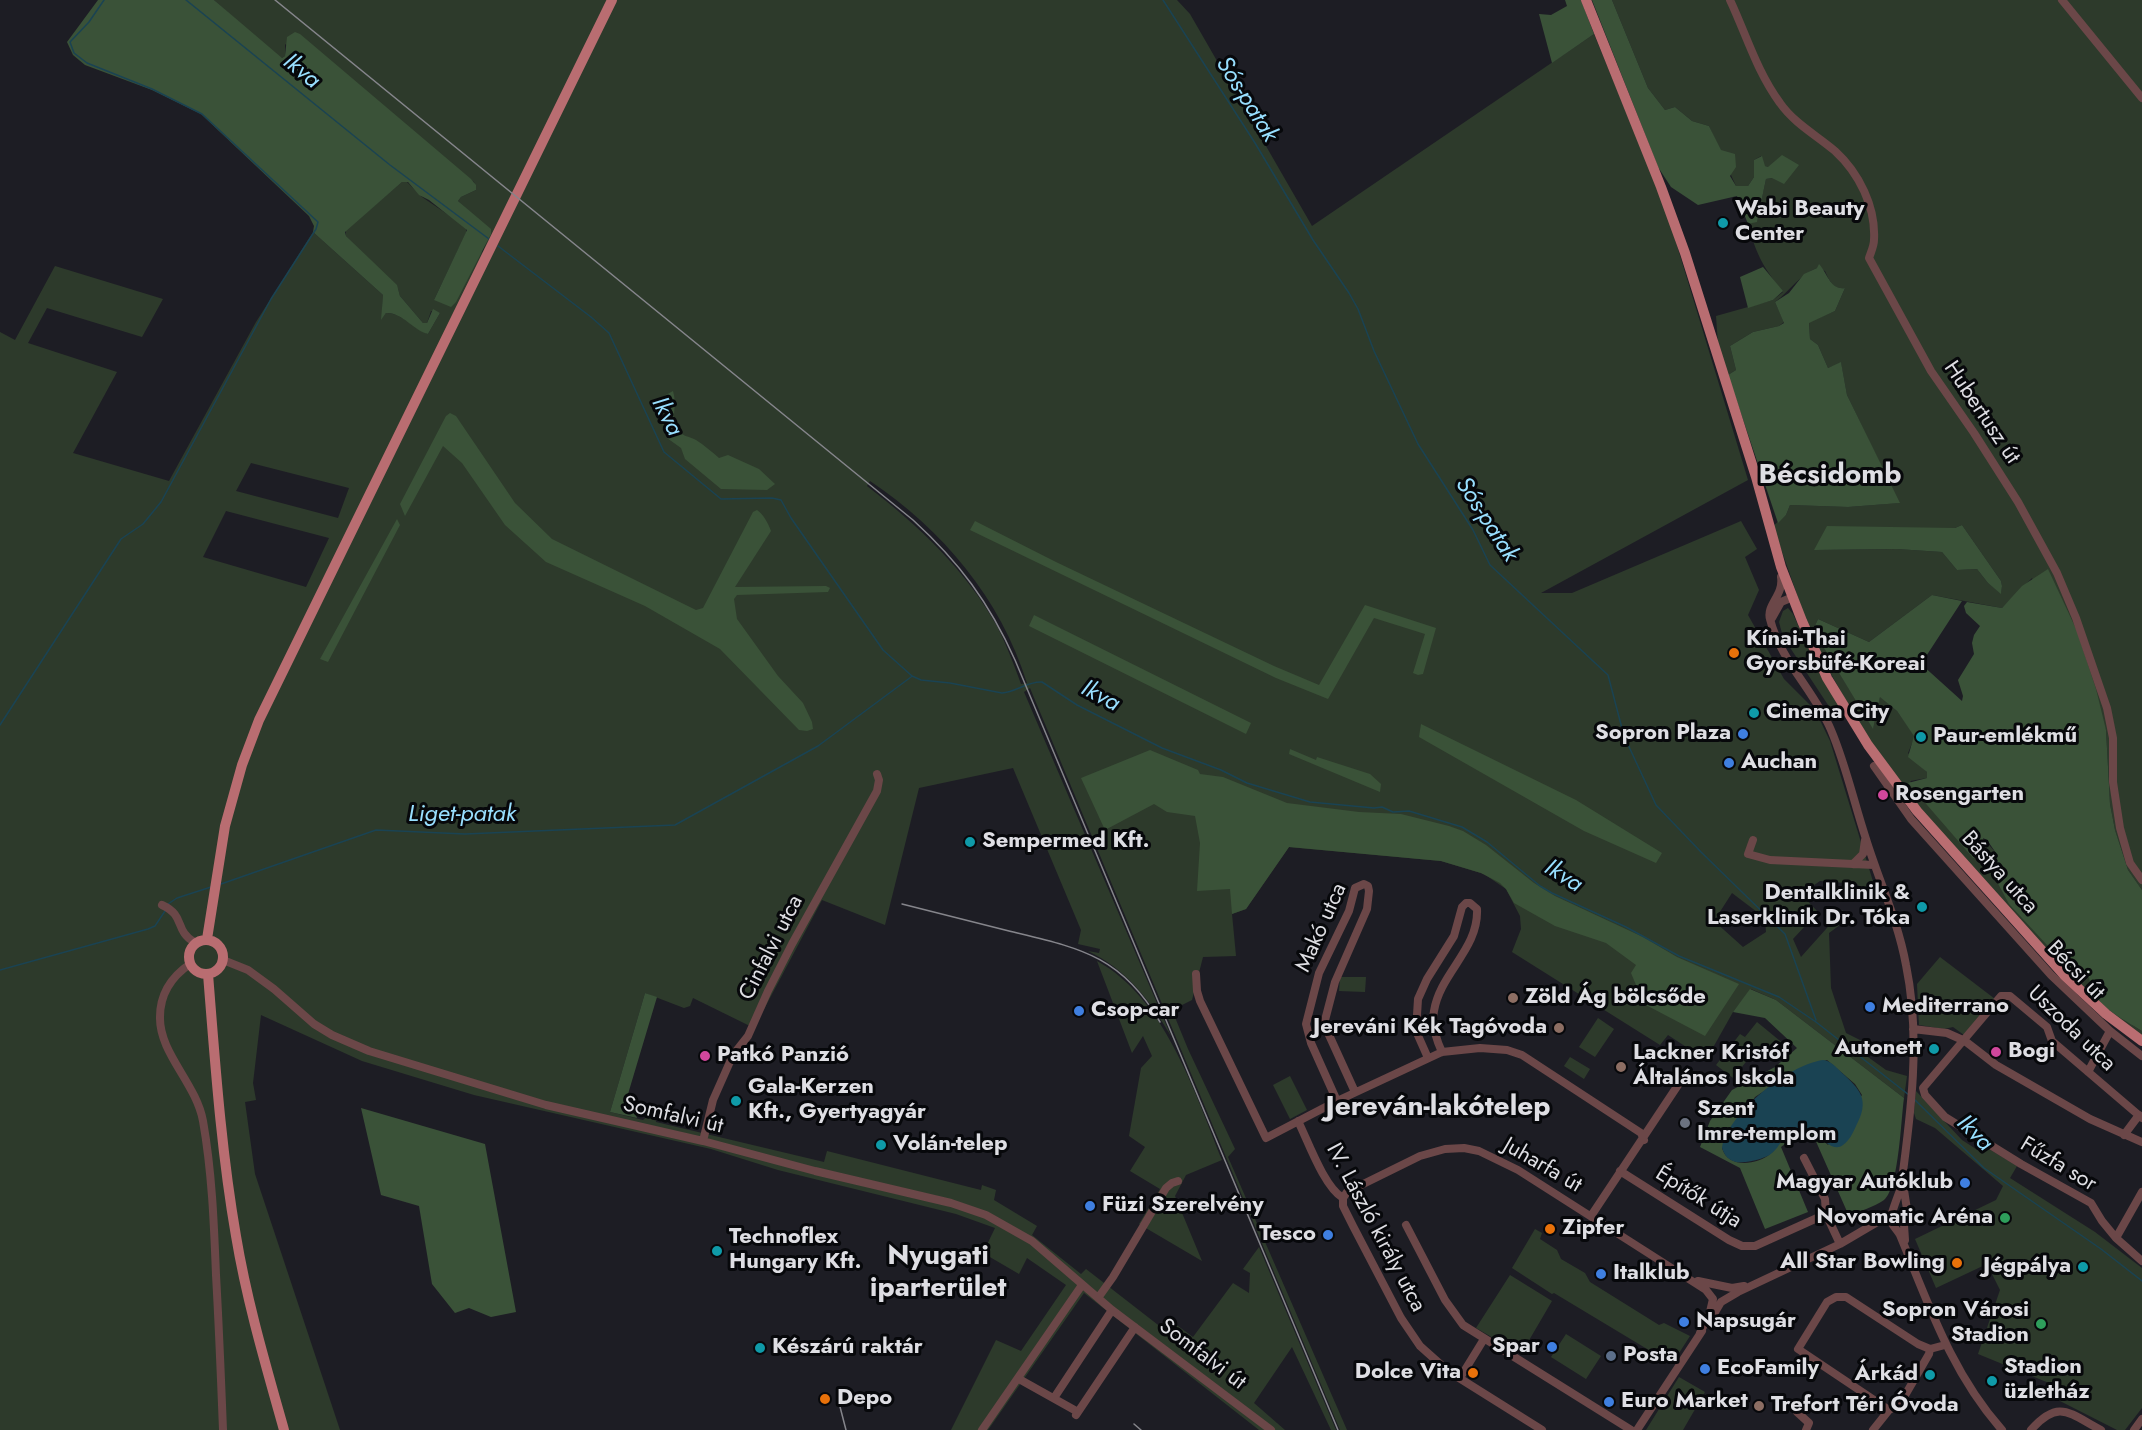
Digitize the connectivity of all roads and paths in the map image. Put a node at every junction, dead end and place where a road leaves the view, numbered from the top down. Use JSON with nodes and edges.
{"nodes":[{"id":1,"x":612,"y":0,"type":"edge"},
{"id":2,"x":1586,"y":0,"type":"edge"},
{"id":3,"x":1730,"y":0,"type":"edge"},
{"id":4,"x":2062,"y":0,"type":"edge"},
{"id":5,"x":2142,"y":98,"type":"edge"},
{"id":6,"x":1781,"y":567,"type":"junction"},
{"id":7,"x":1793,"y":597,"type":"junction"},
{"id":8,"x":1777,"y":602,"type":"junction"},
{"id":9,"x":1800,"y":616,"type":"junction"},
{"id":10,"x":1874,"y":766,"type":"dead end"},
{"id":11,"x":877,"y":774,"type":"dead end"},
{"id":12,"x":1864,"y":836,"type":"junction"},
{"id":13,"x":1753,"y":840,"type":"dead end"},
{"id":14,"x":1853,"y":864,"type":"junction"},
{"id":15,"x":1874,"y":865,"type":"junction"},
{"id":16,"x":2142,"y":880,"type":"edge"},
{"id":17,"x":165,"y":907,"type":"dead end"},
{"id":18,"x":207,"y":939,"type":"junction"},
{"id":19,"x":194,"y":942,"type":"junction"},
{"id":20,"x":223,"y":960,"type":"junction"},
{"id":21,"x":190,"y":964,"type":"junction"},
{"id":22,"x":208,"y":974,"type":"junction"},
{"id":23,"x":1196,"y":974,"type":"dead end"},
{"id":24,"x":1913,"y":1029,"type":"junction"},
{"id":25,"x":2110,"y":1031,"type":"junction"},
{"id":26,"x":1965,"y":1041,"type":"junction"},
{"id":27,"x":2142,"y":1041,"type":"edge"},
{"id":28,"x":1442,"y":1052,"type":"junction"},
{"id":29,"x":2142,"y":1056,"type":"edge"},
{"id":30,"x":1428,"y":1058,"type":"junction"},
{"id":31,"x":2088,"y":1072,"type":"junction"},
{"id":32,"x":1686,"y":1073,"type":"dead end"},
{"id":33,"x":1355,"y":1092,"type":"junction"},
{"id":34,"x":1338,"y":1101,"type":"junction"},
{"id":35,"x":2140,"y":1116,"type":"edge"},
{"id":36,"x":1298,"y":1121,"type":"junction"},
{"id":37,"x":2124,"y":1136,"type":"junction"},
{"id":38,"x":1644,"y":1140,"type":"junction"},
{"id":39,"x":703,"y":1141,"type":"junction"},
{"id":40,"x":2142,"y":1142,"type":"edge"},
{"id":41,"x":1804,"y":1158,"type":"dead end"},
{"id":42,"x":1904,"y":1162,"type":"junction"},
{"id":43,"x":1620,"y":1171,"type":"junction"},
{"id":44,"x":1178,"y":1181,"type":"dead end"},
{"id":45,"x":2142,"y":1192,"type":"edge"},
{"id":46,"x":1343,"y":1198,"type":"junction"},
{"id":47,"x":1906,"y":1212,"type":"junction"},
{"id":48,"x":1892,"y":1213,"type":"junction"},
{"id":49,"x":1826,"y":1214,"type":"junction"},
{"id":50,"x":1591,"y":1216,"type":"junction"},
{"id":51,"x":1893,"y":1224,"type":"junction"},
{"id":52,"x":1406,"y":1225,"type":"dead end"},
{"id":53,"x":1904,"y":1225,"type":"junction"},
{"id":54,"x":1861,"y":1233,"type":"junction"},
{"id":55,"x":2116,"y":1238,"type":"junction"},
{"id":56,"x":1840,"y":1244,"type":"junction"},
{"id":57,"x":1908,"y":1251,"type":"junction"},
{"id":58,"x":2142,"y":1261,"type":"edge"},
{"id":59,"x":1680,"y":1273,"type":"junction"},
{"id":60,"x":1755,"y":1283,"type":"junction"},
{"id":61,"x":1082,"y":1285,"type":"junction"},
{"id":62,"x":1715,"y":1286,"type":"junction"},
{"id":63,"x":1727,"y":1288,"type":"junction"},
{"id":64,"x":1098,"y":1298,"type":"junction"},
{"id":65,"x":1712,"y":1298,"type":"junction"},
{"id":66,"x":1724,"y":1301,"type":"junction"},
{"id":67,"x":1112,"y":1310,"type":"junction"},
{"id":68,"x":1135,"y":1327,"type":"junction"},
{"id":69,"x":1700,"y":1333,"type":"junction"},
{"id":70,"x":1484,"y":1339,"type":"junction"},
{"id":71,"x":1945,"y":1345,"type":"junction"},
{"id":72,"x":1930,"y":1348,"type":"junction"},
{"id":73,"x":1460,"y":1378,"type":"junction"},
{"id":74,"x":1019,"y":1379,"type":"junction"},
{"id":75,"x":1054,"y":1398,"type":"junction"},
{"id":76,"x":1889,"y":1410,"type":"junction"},
{"id":77,"x":1797,"y":1412,"type":"dead end"},
{"id":78,"x":2142,"y":1419,"type":"edge"},
{"id":79,"x":223,"y":1430,"type":"edge"},
{"id":80,"x":284,"y":1430,"type":"edge"},
{"id":81,"x":982,"y":1430,"type":"edge"},
{"id":82,"x":1271,"y":1430,"type":"edge"},
{"id":83,"x":1542,"y":1430,"type":"edge"},
{"id":84,"x":1631,"y":1430,"type":"edge"},
{"id":85,"x":1637,"y":1430,"type":"edge"},
{"id":86,"x":1806,"y":1430,"type":"edge"},
{"id":87,"x":1873,"y":1430,"type":"edge"},
{"id":88,"x":2001,"y":1430,"type":"edge"},
{"id":89,"x":2031,"y":1430,"type":"edge"},
{"id":90,"x":2101,"y":1430,"type":"edge"},
{"id":91,"x":2134,"y":1430,"type":"edge"}],
"edges":[{"from":1,"to":18,"type":"main road"},
{"from":2,"to":6,"type":"main road","name":"Bástya utca"},
{"from":3,"to":16,"type":"street","name":"Hubertusz út"},
{"from":4,"to":5,"type":"street"},
{"from":6,"to":7,"type":"main road","name":"Bástya utca"},
{"from":6,"to":8,"type":"street"},
{"from":7,"to":8,"type":"street"},
{"from":7,"to":9,"type":"main road","name":"Bástya utca"},
{"from":8,"to":9,"type":"street"},
{"from":8,"to":12,"type":"street"},
{"from":9,"to":27,"type":"main road","name":"Bástya utca"},
{"from":10,"to":25,"type":"street","name":"Bécsi út"},
{"from":11,"to":39,"type":"street","name":"Cinfalvi utca"},
{"from":12,"to":14,"type":"street"},
{"from":12,"to":15,"type":"street"},
{"from":13,"to":14,"type":"street"},
{"from":14,"to":15,"type":"street"},
{"from":15,"to":24,"type":"street"},
{"from":17,"to":19,"type":"street"},
{"from":18,"to":19,"type":"main road"},
{"from":18,"to":20,"type":"main road"},
{"from":19,"to":21,"type":"main road"},
{"from":20,"to":22,"type":"main road"},
{"from":20,"to":39,"type":"street","name":"Somfalvi út"},
{"from":21,"to":22,"type":"main road"},
{"from":21,"to":79,"type":"street"},
{"from":22,"to":80,"type":"main road"},
{"from":23,"to":36,"type":"street"},
{"from":24,"to":26,"type":"street"},
{"from":24,"to":42,"type":"street"},
{"from":25,"to":29,"type":"street","name":"Bécsi út"},
{"from":25,"to":31,"type":"street"},
{"from":26,"to":31,"type":"street","name":"Uszoda utca"},
{"from":26,"to":37,"type":"street"},
{"from":26,"to":55,"type":"street","name":"Fűzfa sor"},
{"from":28,"to":30,"type":"street"},
{"from":28,"to":30,"type":"street"},
{"from":28,"to":38,"type":"street"},
{"from":30,"to":33,"type":"street"},
{"from":31,"to":35,"type":"street","name":"Uszoda utca"},
{"from":32,"to":38,"type":"street"},
{"from":33,"to":34,"type":"street"},
{"from":33,"to":34,"type":"street","name":"Makó utca"},
{"from":34,"to":36,"type":"street"},
{"from":35,"to":37,"type":"street"},
{"from":36,"to":46,"type":"street","name":"IV. László király utca"},
{"from":37,"to":40,"type":"street"},
{"from":38,"to":43,"type":"street"},
{"from":39,"to":61,"type":"street","name":"Somfalvi út"},
{"from":41,"to":49,"type":"street"},
{"from":42,"to":47,"type":"street"},
{"from":42,"to":48,"type":"street"},
{"from":43,"to":49,"type":"street","name":"Építők útja"},
{"from":43,"to":50,"type":"street"},
{"from":44,"to":64,"type":"street"},
{"from":45,"to":55,"type":"street"},
{"from":46,"to":50,"type":"street","name":"Juharfa út"},
{"from":46,"to":73,"type":"street","name":"IV. László király utca"},
{"from":47,"to":48,"type":"street"},
{"from":47,"to":53,"type":"street"},
{"from":48,"to":51,"type":"street"},
{"from":48,"to":54,"type":"street"},
{"from":49,"to":56,"type":"street"},
{"from":50,"to":59,"type":"street","name":"Juharfa út"},
{"from":51,"to":53,"type":"street"},
{"from":51,"to":54,"type":"street"},
{"from":51,"to":57,"type":"street"},
{"from":52,"to":70,"type":"street"},
{"from":53,"to":57,"type":"street"},
{"from":54,"to":56,"type":"street"},
{"from":55,"to":58,"type":"street","name":"Fűzfa sor"},
{"from":56,"to":60,"type":"street"},
{"from":57,"to":71,"type":"street"},
{"from":59,"to":62,"type":"street","name":"Juharfa út"},
{"from":59,"to":65,"type":"street","name":"Juharfa út"},
{"from":60,"to":63,"type":"street"},
{"from":60,"to":66,"type":"street"},
{"from":61,"to":64,"type":"street","name":"Somfalvi út"},
{"from":61,"to":74,"type":"street"},
{"from":62,"to":63,"type":"street"},
{"from":62,"to":65,"type":"street"},
{"from":63,"to":66,"type":"street"},
{"from":64,"to":67,"type":"street","name":"Somfalvi út"},
{"from":65,"to":66,"type":"street"},
{"from":65,"to":69,"type":"street"},
{"from":66,"to":69,"type":"street"},
{"from":67,"to":68,"type":"street","name":"Somfalvi út"},
{"from":67,"to":75,"type":"street"},
{"from":68,"to":75,"type":"street"},
{"from":68,"to":82,"type":"street","name":"Somfalvi út"},
{"from":69,"to":85,"type":"street"},
{"from":70,"to":73,"type":"street"},
{"from":70,"to":84,"type":"street"},
{"from":71,"to":72,"type":"street"},
{"from":71,"to":88,"type":"street"},
{"from":72,"to":76,"type":"street"},
{"from":72,"to":76,"type":"street"},
{"from":73,"to":83,"type":"street","name":"IV. László király utca"},
{"from":74,"to":75,"type":"street"},
{"from":74,"to":81,"type":"street"},
{"from":76,"to":87,"type":"street"},
{"from":77,"to":86,"type":"street"},
{"from":78,"to":91,"type":"street"},
{"from":89,"to":90,"type":"street"}]}
